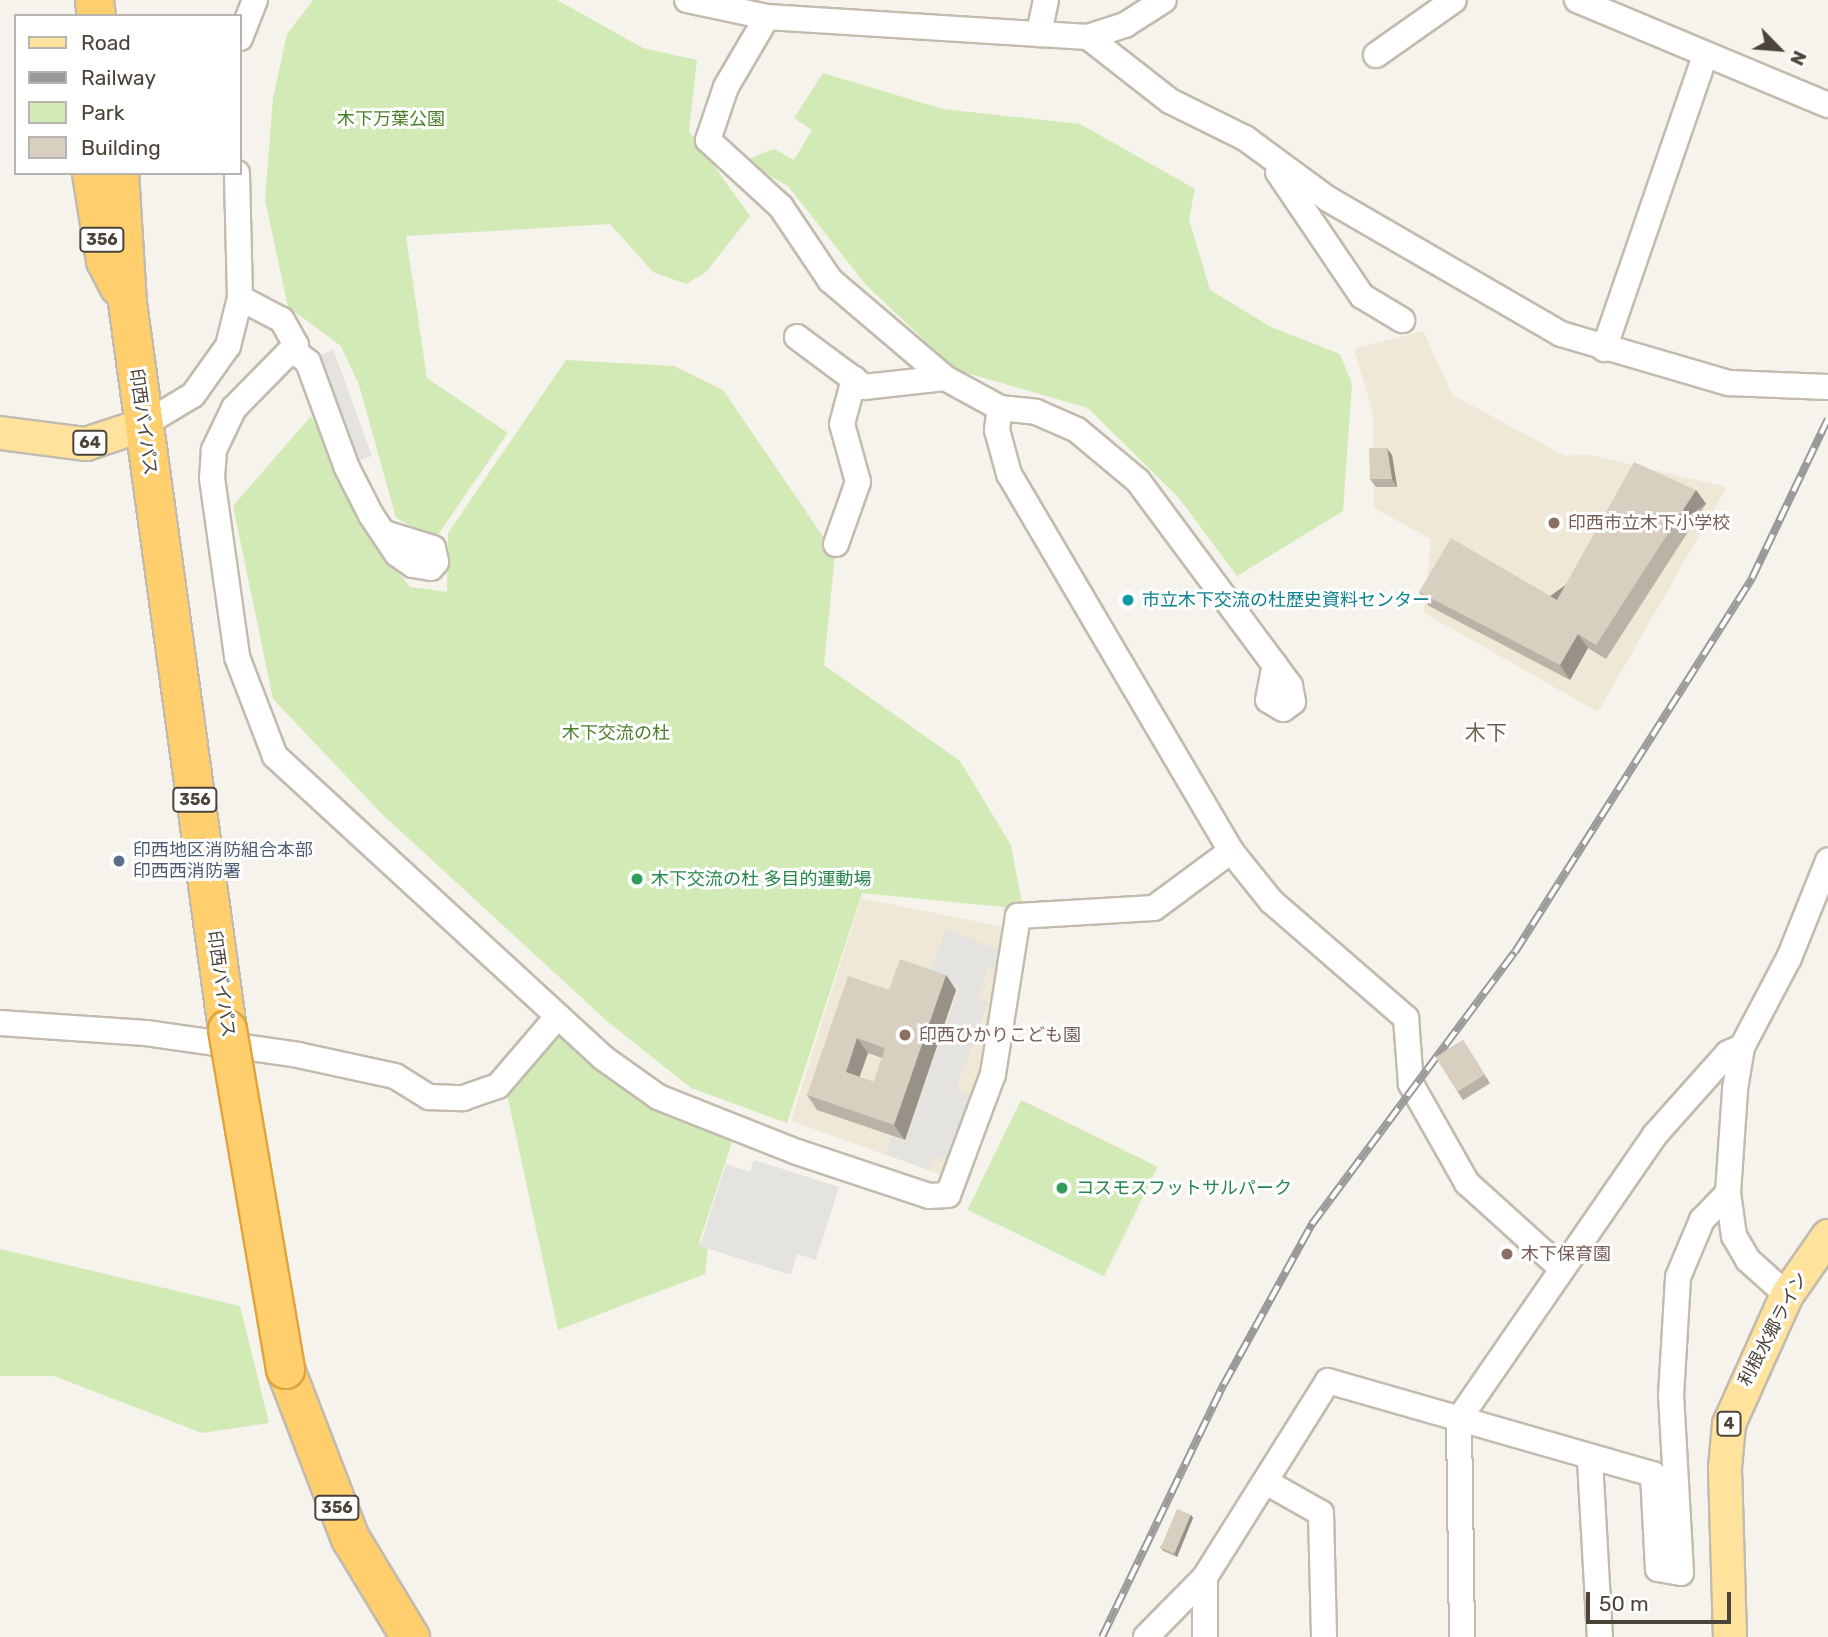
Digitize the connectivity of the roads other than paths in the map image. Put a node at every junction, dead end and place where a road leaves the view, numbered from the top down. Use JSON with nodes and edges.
{"nodes":[{"id":1,"x":255,"y":0,"type":"edge"},
{"id":2,"x":687,"y":0,"type":"edge"},
{"id":3,"x":1046,"y":0,"type":"edge"},
{"id":4,"x":1164,"y":0,"type":"edge"},
{"id":5,"x":1454,"y":0,"type":"edge"},
{"id":6,"x":1577,"y":0,"type":"edge"},
{"id":7,"x":767,"y":17,"type":"junction"},
{"id":8,"x":242,"y":33,"type":"edge"},
{"id":9,"x":1039,"y":34,"type":"junction"},
{"id":10,"x":1088,"y":37,"type":"junction"},
{"id":11,"x":1376,"y":55,"type":"dead end"},
{"id":12,"x":1705,"y":55,"type":"junction"},
{"id":13,"x":1828,"y":105,"type":"edge"},
{"id":14,"x":1263,"y":151,"type":"junction"},
{"id":15,"x":91,"y":175,"type":"edge"},
{"id":16,"x":120,"y":175,"type":"edge"},
{"id":17,"x":237,"y":175,"type":"edge"},
{"id":18,"x":240,"y":298,"type":"junction"},
{"id":19,"x":127,"y":302,"type":"junction"},
{"id":20,"x":1402,"y":320,"type":"dead end"},
{"id":21,"x":797,"y":337,"type":"dead end"},
{"id":22,"x":1604,"y":349,"type":"junction"},
{"id":23,"x":294,"y":351,"type":"junction"},
{"id":24,"x":945,"y":378,"type":"junction"},
{"id":25,"x":854,"y":379,"type":"junction"},
{"id":26,"x":1828,"y":387,"type":"edge"},
{"id":27,"x":1000,"y":408,"type":"junction"},
{"id":28,"x":143,"y":425,"type":"junction"},
{"id":29,"x":0,"y":433,"type":"edge"},
{"id":30,"x":384,"y":533,"type":"dead end"},
{"id":31,"x":836,"y":544,"type":"dead end"},
{"id":32,"x":1275,"y":665,"type":"dead end"},
{"id":33,"x":1231,"y":851,"type":"junction"},
{"id":34,"x":1828,"y":861,"type":"edge"},
{"id":35,"x":558,"y":1016,"type":"junction"},
{"id":36,"x":0,"y":1023,"type":"edge"},
{"id":37,"x":1742,"y":1047,"type":"junction"},
{"id":38,"x":1728,"y":1193,"type":"junction"},
{"id":39,"x":1828,"y":1236,"type":"edge"},
{"id":40,"x":1560,"y":1266,"type":"junction"},
{"id":41,"x":1787,"y":1295,"type":"junction"},
{"id":42,"x":1459,"y":1419,"type":"junction"},
{"id":43,"x":1590,"y":1460,"type":"junction"},
{"id":44,"x":1266,"y":1482,"type":"junction"},
{"id":45,"x":1205,"y":1577,"type":"junction"},
{"id":46,"x":410,"y":1637,"type":"edge"},
{"id":47,"x":1146,"y":1637,"type":"edge"},
{"id":48,"x":1205,"y":1637,"type":"edge"},
{"id":49,"x":1324,"y":1637,"type":"edge"},
{"id":50,"x":1462,"y":1637,"type":"edge"},
{"id":51,"x":1600,"y":1637,"type":"edge"},
{"id":52,"x":1730,"y":1637,"type":"edge"}],
"edges":[{"from":1,"to":8,"type":"street"},
{"from":2,"to":7,"type":"street"},
{"from":3,"to":9,"type":"street"},
{"from":4,"to":10,"type":"street"},
{"from":5,"to":11,"type":"street"},
{"from":6,"to":12,"type":"street"},
{"from":7,"to":9,"type":"street"},
{"from":7,"to":24,"type":"street"},
{"from":9,"to":10,"type":"street"},
{"from":10,"to":14,"type":"street"},
{"from":12,"to":13,"type":"street"},
{"from":12,"to":22,"type":"street"},
{"from":14,"to":20,"type":"street"},
{"from":14,"to":22,"type":"street"},
{"from":15,"to":19,"type":"highway","name":"印西バイパス","number":"356"},
{"from":16,"to":19,"type":"highway","name":"印西バイパス","number":"356"},
{"from":17,"to":18,"type":"street"},
{"from":18,"to":23,"type":"street"},
{"from":18,"to":28,"type":"street"},
{"from":19,"to":28,"type":"highway","name":"印西バイパス","number":"356"},
{"from":21,"to":25,"type":"street"},
{"from":22,"to":26,"type":"street"},
{"from":23,"to":30,"type":"street"},
{"from":23,"to":35,"type":"street"},
{"from":24,"to":25,"type":"street"},
{"from":24,"to":27,"type":"street"},
{"from":25,"to":31,"type":"street"},
{"from":27,"to":32,"type":"street"},
{"from":27,"to":33,"type":"street"},
{"from":28,"to":29,"type":"main road","number":"64"},
{"from":28,"to":46,"type":"highway","name":"印西バイパス","number":"356","bridge":true},
{"from":33,"to":35,"type":"street"},
{"from":33,"to":40,"type":"street"},
{"from":34,"to":37,"type":"street"},
{"from":35,"to":36,"type":"street"},
{"from":37,"to":38,"type":"street"},
{"from":37,"to":40,"type":"street"},
{"from":38,"to":41,"type":"street"},
{"from":38,"to":43,"type":"street"},
{"from":39,"to":41,"type":"main road","name":"利根水郷ライン","number":"4"},
{"from":40,"to":42,"type":"street"},
{"from":41,"to":52,"type":"main road","name":"利根水郷ライン","number":"4"},
{"from":42,"to":43,"type":"street"},
{"from":42,"to":44,"type":"street"},
{"from":42,"to":50,"type":"street"},
{"from":43,"to":51,"type":"street"},
{"from":44,"to":45,"type":"street"},
{"from":44,"to":49,"type":"street"},
{"from":45,"to":47,"type":"street"},
{"from":45,"to":48,"type":"street"}]}
